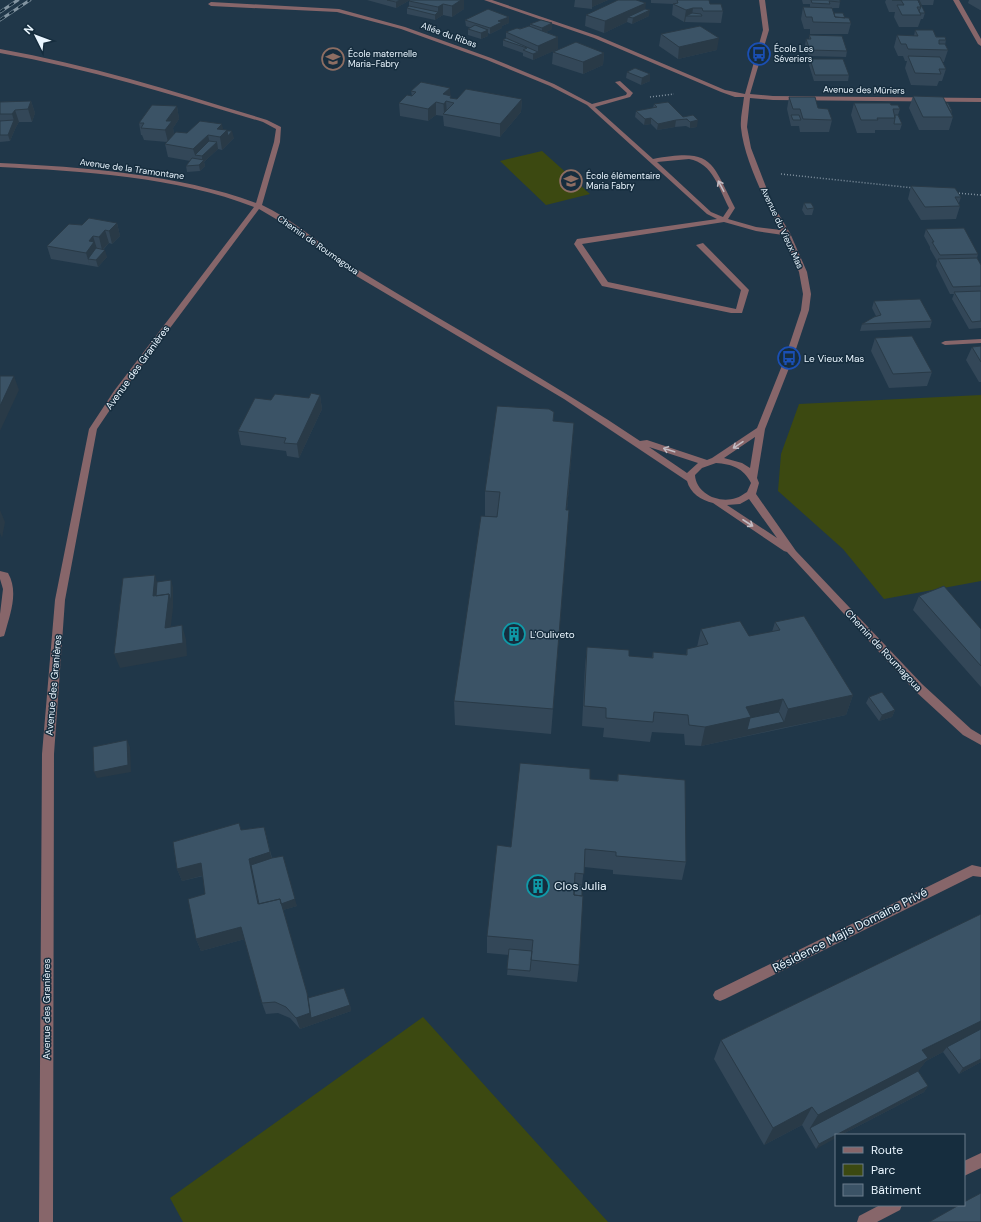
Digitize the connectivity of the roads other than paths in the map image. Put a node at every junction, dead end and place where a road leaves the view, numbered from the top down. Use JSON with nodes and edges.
{"nodes":[{"id":1,"x":488,"y":0,"type":"edge"},
{"id":2,"x":762,"y":0,"type":"edge"},
{"id":3,"x":956,"y":0,"type":"edge"},
{"id":4,"x":211,"y":4,"type":"dead end"},
{"id":5,"x":981,"y":44,"type":"edge"},
{"id":6,"x":0,"y":51,"type":"edge"},
{"id":7,"x":618,"y":82,"type":"dead end"},
{"id":8,"x":747,"y":96,"type":"junction"},
{"id":9,"x":981,"y":100,"type":"edge"},
{"id":10,"x":591,"y":106,"type":"junction"},
{"id":11,"x":653,"y":161,"type":"junction"},
{"id":12,"x":0,"y":165,"type":"edge"},
{"id":13,"x":258,"y":206,"type":"junction"},
{"id":14,"x":724,"y":220,"type":"junction"},
{"id":15,"x":786,"y":233,"type":"junction"},
{"id":16,"x":700,"y":245,"type":"dead end"},
{"id":17,"x":981,"y":341,"type":"edge"},
{"id":18,"x":945,"y":343,"type":"dead end"},
{"id":19,"x":761,"y":429,"type":"junction"},
{"id":20,"x":634,"y":438,"type":"junction"},
{"id":21,"x":715,"y":460,"type":"junction"},
{"id":22,"x":705,"y":462,"type":"junction"},
{"id":23,"x":753,"y":477,"type":"junction"},
{"id":24,"x":689,"y":479,"type":"junction"},
{"id":25,"x":751,"y":494,"type":"junction"},
{"id":26,"x":715,"y":502,"type":"junction"},
{"id":27,"x":793,"y":553,"type":"junction"},
{"id":28,"x":0,"y":575,"type":"edge"},
{"id":29,"x":0,"y":633,"type":"edge"},
{"id":30,"x":981,"y":740,"type":"edge"},
{"id":31,"x":981,"y":872,"type":"edge"},
{"id":32,"x":720,"y":995,"type":"dead end"},
{"id":33,"x":981,"y":1160,"type":"edge"},
{"id":34,"x":965,"y":1168,"type":"edge"},
{"id":35,"x":893,"y":1206,"type":"edge"},
{"id":36,"x":864,"y":1221,"type":"edge"},
{"id":37,"x":46,"y":1222,"type":"edge"}],
"edges":[{"from":1,"to":8,"type":"street"},
{"from":2,"to":8,"type":"street","name":"Avenue du Vieux Mas"},
{"from":3,"to":5,"type":"street"},
{"from":4,"to":10,"type":"street","name":"Allée du Ribas"},
{"from":6,"to":13,"type":"street"},
{"from":7,"to":10,"type":"street"},
{"from":8,"to":9,"type":"street","name":"Avenue des Mûriers"},
{"from":8,"to":15,"type":"street","name":"Avenue du Vieux Mas"},
{"from":10,"to":11,"type":"street","name":"Allée du Ribas"},
{"from":11,"to":14,"type":"street","name":"Allée du Ribas"},
{"from":14,"to":11,"type":"street","one_way":true},
{"from":12,"to":13,"type":"street","name":"Avenue de la Tramontane"},
{"from":13,"to":20,"type":"street","name":"Chemin de Roumagoua"},
{"from":13,"to":37,"type":"street","name":"Avenue des Granières"},
{"from":14,"to":15,"type":"street"},
{"from":14,"to":16,"type":"street"},
{"from":15,"to":19,"type":"street","name":"Avenue du Vieux Mas"},
{"from":17,"to":18,"type":"street"},
{"from":19,"to":21,"type":"street","one_way":true},
{"from":19,"to":23,"type":"street","name":"Avenue du Vieux Mas"},
{"from":22,"to":20,"type":"street","name":"Chemin de Roumagoua","one_way":true},
{"from":20,"to":24,"type":"street","name":"Chemin de Roumagoua"},
{"from":21,"to":22,"type":"street"},
{"from":21,"to":23,"type":"street"},
{"from":22,"to":24,"type":"street"},
{"from":23,"to":25,"type":"street"},
{"from":24,"to":26,"type":"street"},
{"from":25,"to":26,"type":"street"},
{"from":25,"to":27,"type":"street","name":"Chemin de Roumagoua"},
{"from":26,"to":27,"type":"street","name":"Chemin de Roumagoua","one_way":true},
{"from":27,"to":30,"type":"street","name":"Chemin de Roumagoua"},
{"from":28,"to":29,"type":"street"},
{"from":31,"to":32,"type":"street","name":"Résidence Majis Domaine Privé"},
{"from":33,"to":34,"type":"street"},
{"from":35,"to":36,"type":"street"}]}
